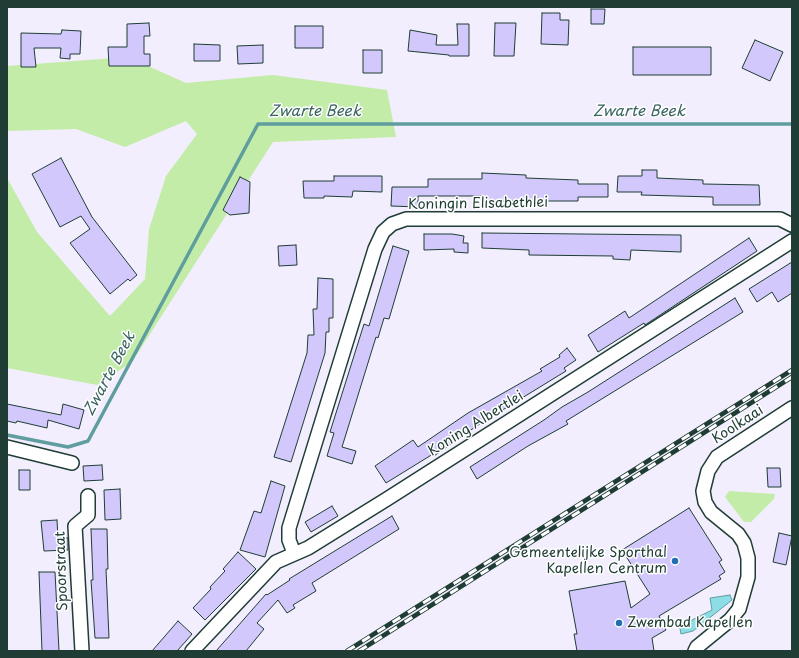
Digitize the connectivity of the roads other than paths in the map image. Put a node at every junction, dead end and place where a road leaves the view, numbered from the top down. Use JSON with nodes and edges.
{"nodes":[{"id":1,"x":792,"y":225,"type":"edge"},
{"id":2,"x":792,"y":241,"type":"edge"},
{"id":3,"x":792,"y":408,"type":"edge"},
{"id":4,"x":7,"y":448,"type":"edge"},
{"id":5,"x":72,"y":463,"type":"dead end"},
{"id":6,"x":88,"y":496,"type":"dead end"},
{"id":7,"x":294,"y":553,"type":"junction"},
{"id":8,"x":82,"y":651,"type":"edge"},
{"id":9,"x":192,"y":651,"type":"edge"},
{"id":10,"x":695,"y":651,"type":"edge"}],
"edges":[{"from":1,"to":7,"type":"street","name":"Koningin Elisabethlei"},
{"from":2,"to":7,"type":"street","name":"Koning Albertlei"},
{"from":3,"to":10,"type":"street","name":"Koolkaai"},
{"from":4,"to":5,"type":"street"},
{"from":6,"to":8,"type":"street","name":"Spoorstraat"},
{"from":7,"to":9,"type":"street","name":"Koning Albertlei"}]}
